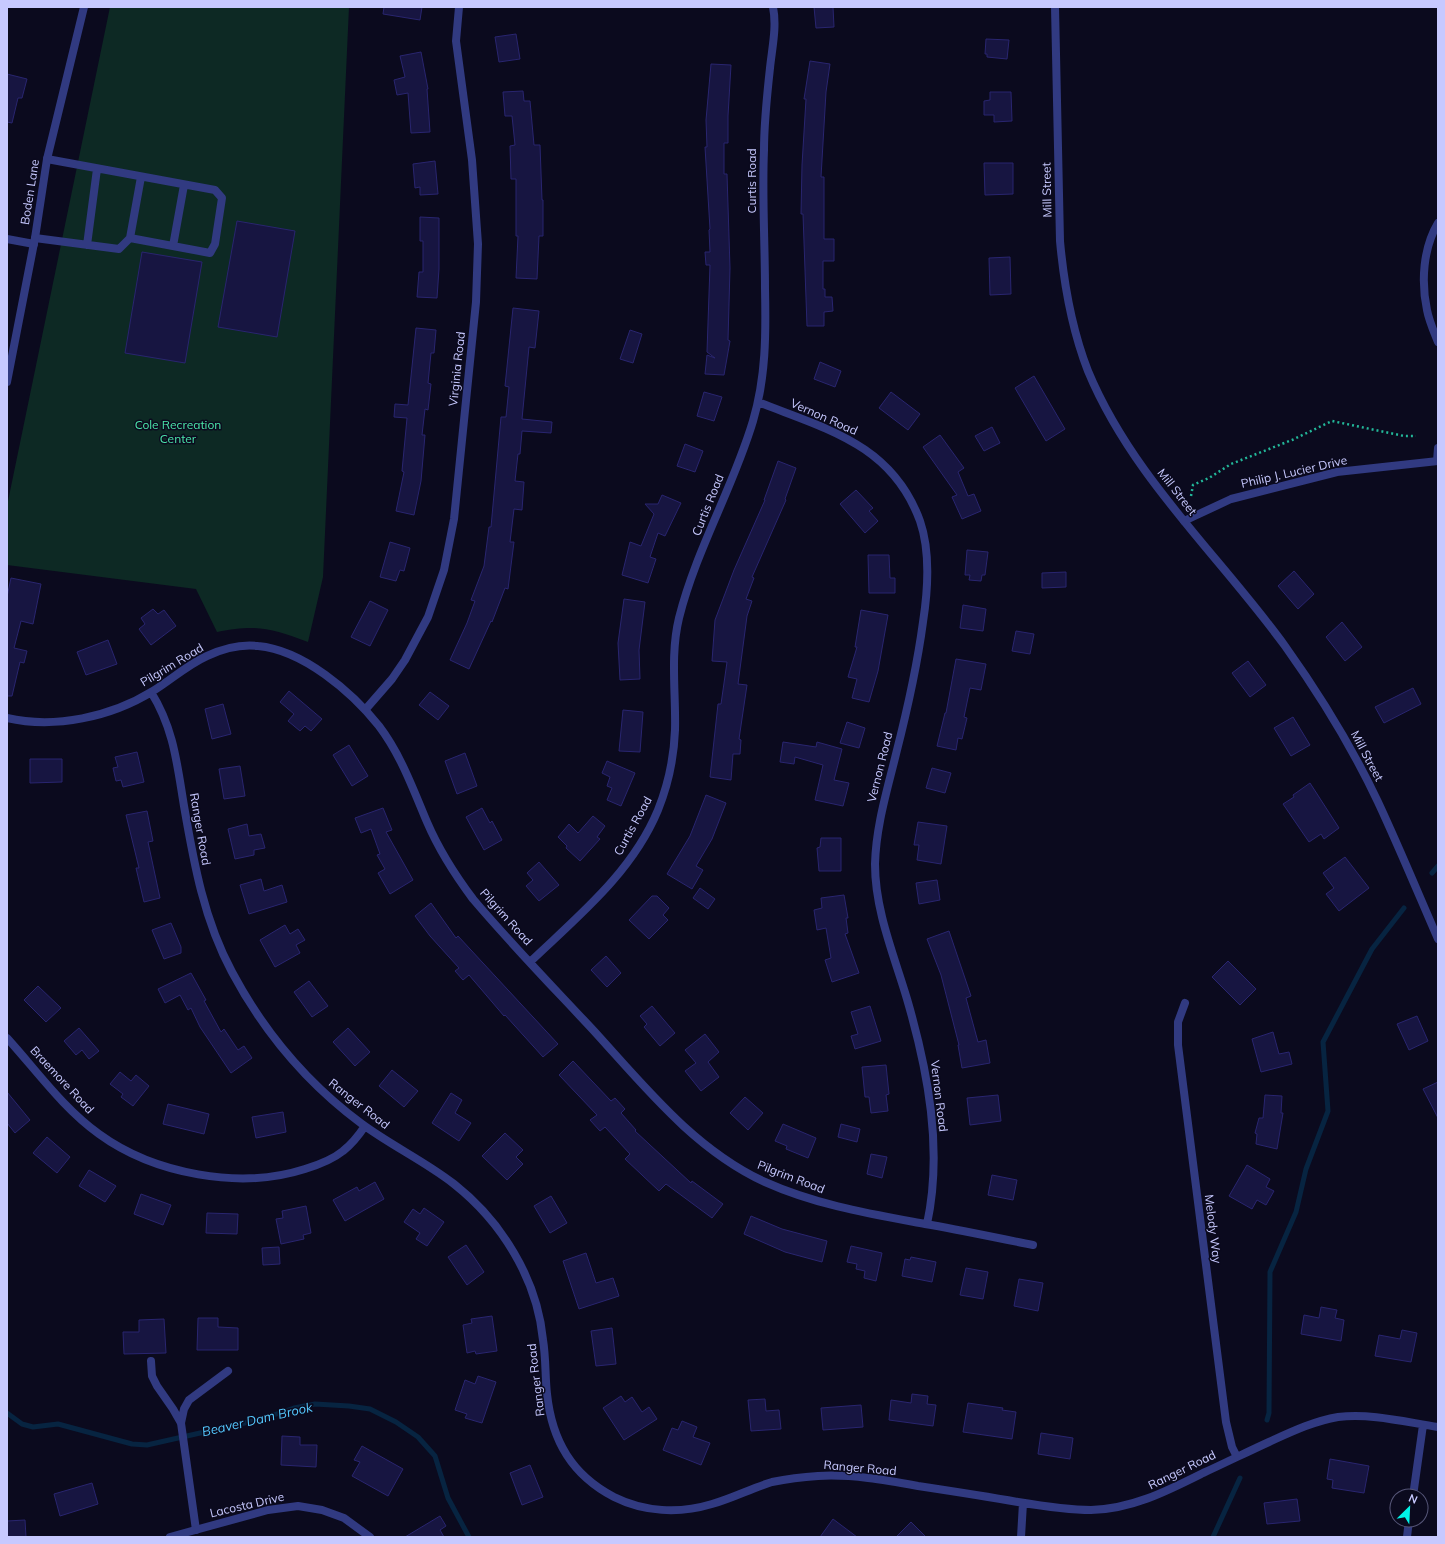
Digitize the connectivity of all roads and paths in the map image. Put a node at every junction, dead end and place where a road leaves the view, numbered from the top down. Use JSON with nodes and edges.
{"nodes":[{"id":1,"x":84,"y":7,"type":"edge"},
{"id":2,"x":459,"y":7,"type":"edge"},
{"id":3,"x":773,"y":7,"type":"edge"},
{"id":4,"x":1055,"y":7,"type":"edge"},
{"id":5,"x":47,"y":159,"type":"junction"},
{"id":6,"x":98,"y":169,"type":"junction"},
{"id":7,"x":141,"y":177,"type":"junction"},
{"id":8,"x":184,"y":185,"type":"junction"},
{"id":9,"x":1438,"y":223,"type":"edge"},
{"id":10,"x":130,"y":238,"type":"junction"},
{"id":11,"x":7,"y":239,"type":"edge"},
{"id":12,"x":35,"y":241,"type":"junction"},
{"id":13,"x":87,"y":245,"type":"junction"},
{"id":14,"x":174,"y":246,"type":"junction"},
{"id":15,"x":1438,"y":342,"type":"edge"},
{"id":16,"x":7,"y":382,"type":"edge"},
{"id":17,"x":758,"y":402,"type":"junction"},
{"id":18,"x":1416,"y":436,"type":"dead end"},
{"id":19,"x":1438,"y":448,"type":"edge"},
{"id":20,"x":1438,"y":461,"type":"edge"},
{"id":21,"x":1191,"y":496,"type":"dead end"},
{"id":22,"x":1184,"y":521,"type":"junction"},
{"id":23,"x":151,"y":692,"type":"junction"},
{"id":24,"x":365,"y":710,"type":"junction"},
{"id":25,"x":7,"y":718,"type":"edge"},
{"id":26,"x":1438,"y":939,"type":"edge"},
{"id":27,"x":530,"y":962,"type":"junction"},
{"id":28,"x":1185,"y":1003,"type":"dead end"},
{"id":29,"x":7,"y":1038,"type":"edge"},
{"id":30,"x":365,"y":1126,"type":"junction"},
{"id":31,"x":927,"y":1224,"type":"junction"},
{"id":32,"x":1033,"y":1245,"type":"dead end"},
{"id":33,"x":151,"y":1361,"type":"dead end"},
{"id":34,"x":228,"y":1371,"type":"dead end"},
{"id":35,"x":181,"y":1423,"type":"junction"},
{"id":36,"x":1423,"y":1424,"type":"junction"},
{"id":37,"x":1438,"y":1427,"type":"edge"},
{"id":38,"x":1237,"y":1457,"type":"junction"},
{"id":39,"x":1414,"y":1488,"type":"edge"},
{"id":40,"x":1023,"y":1503,"type":"junction"},
{"id":41,"x":196,"y":1530,"type":"junction"},
{"id":42,"x":170,"y":1537,"type":"edge"},
{"id":43,"x":370,"y":1537,"type":"edge"},
{"id":44,"x":1021,"y":1537,"type":"edge"}],
"edges":[{"from":1,"to":5,"type":"street","name":"Boden Lane"},
{"from":2,"to":24,"type":"street","name":"Virginia Road"},
{"from":3,"to":17,"type":"street","name":"Curtis Road"},
{"from":4,"to":22,"type":"street","name":"Mill Street"},
{"from":5,"to":6,"type":"street"},
{"from":5,"to":12,"type":"street","name":"Boden Lane"},
{"from":6,"to":7,"type":"street"},
{"from":6,"to":13,"type":"street"},
{"from":7,"to":8,"type":"street"},
{"from":7,"to":10,"type":"street"},
{"from":8,"to":14,"type":"street"},
{"from":8,"to":14,"type":"street"},
{"from":9,"to":15,"type":"street"},
{"from":10,"to":13,"type":"street"},
{"from":10,"to":14,"type":"street"},
{"from":11,"to":12,"type":"street"},
{"from":12,"to":13,"type":"street"},
{"from":12,"to":16,"type":"street","name":"Boden Lane"},
{"from":17,"to":27,"type":"street","name":"Curtis Road"},
{"from":17,"to":31,"type":"street","name":"Vernon Road"},
{"from":18,"to":21,"type":"path"},
{"from":19,"to":20,"type":"street"},
{"from":20,"to":22,"type":"street","name":"Philip J. Lucier Drive"},
{"from":22,"to":26,"type":"street","name":"Mill Street"},
{"from":23,"to":24,"type":"street","name":"Pilgrim Road"},
{"from":23,"to":25,"type":"street","name":"Pilgrim Road"},
{"from":23,"to":30,"type":"street","name":"Ranger Road"},
{"from":24,"to":27,"type":"street","name":"Pilgrim Road"},
{"from":27,"to":31,"type":"street","name":"Pilgrim Road"},
{"from":28,"to":38,"type":"street","name":"Melody Way"},
{"from":29,"to":30,"type":"street","name":"Braemore Road"},
{"from":30,"to":40,"type":"street","name":"Ranger Road"},
{"from":31,"to":32,"type":"street","name":"Pilgrim Road"},
{"from":33,"to":35,"type":"street"},
{"from":34,"to":35,"type":"street"},
{"from":35,"to":41,"type":"street"},
{"from":36,"to":37,"type":"street","name":"Ranger Road"},
{"from":36,"to":38,"type":"street","name":"Ranger Road"},
{"from":36,"to":39,"type":"street"},
{"from":38,"to":40,"type":"street","name":"Ranger Road"},
{"from":40,"to":44,"type":"street"},
{"from":41,"to":42,"type":"street","name":"Lacosta Drive"},
{"from":41,"to":43,"type":"street","name":"Lacosta Drive"}]}
